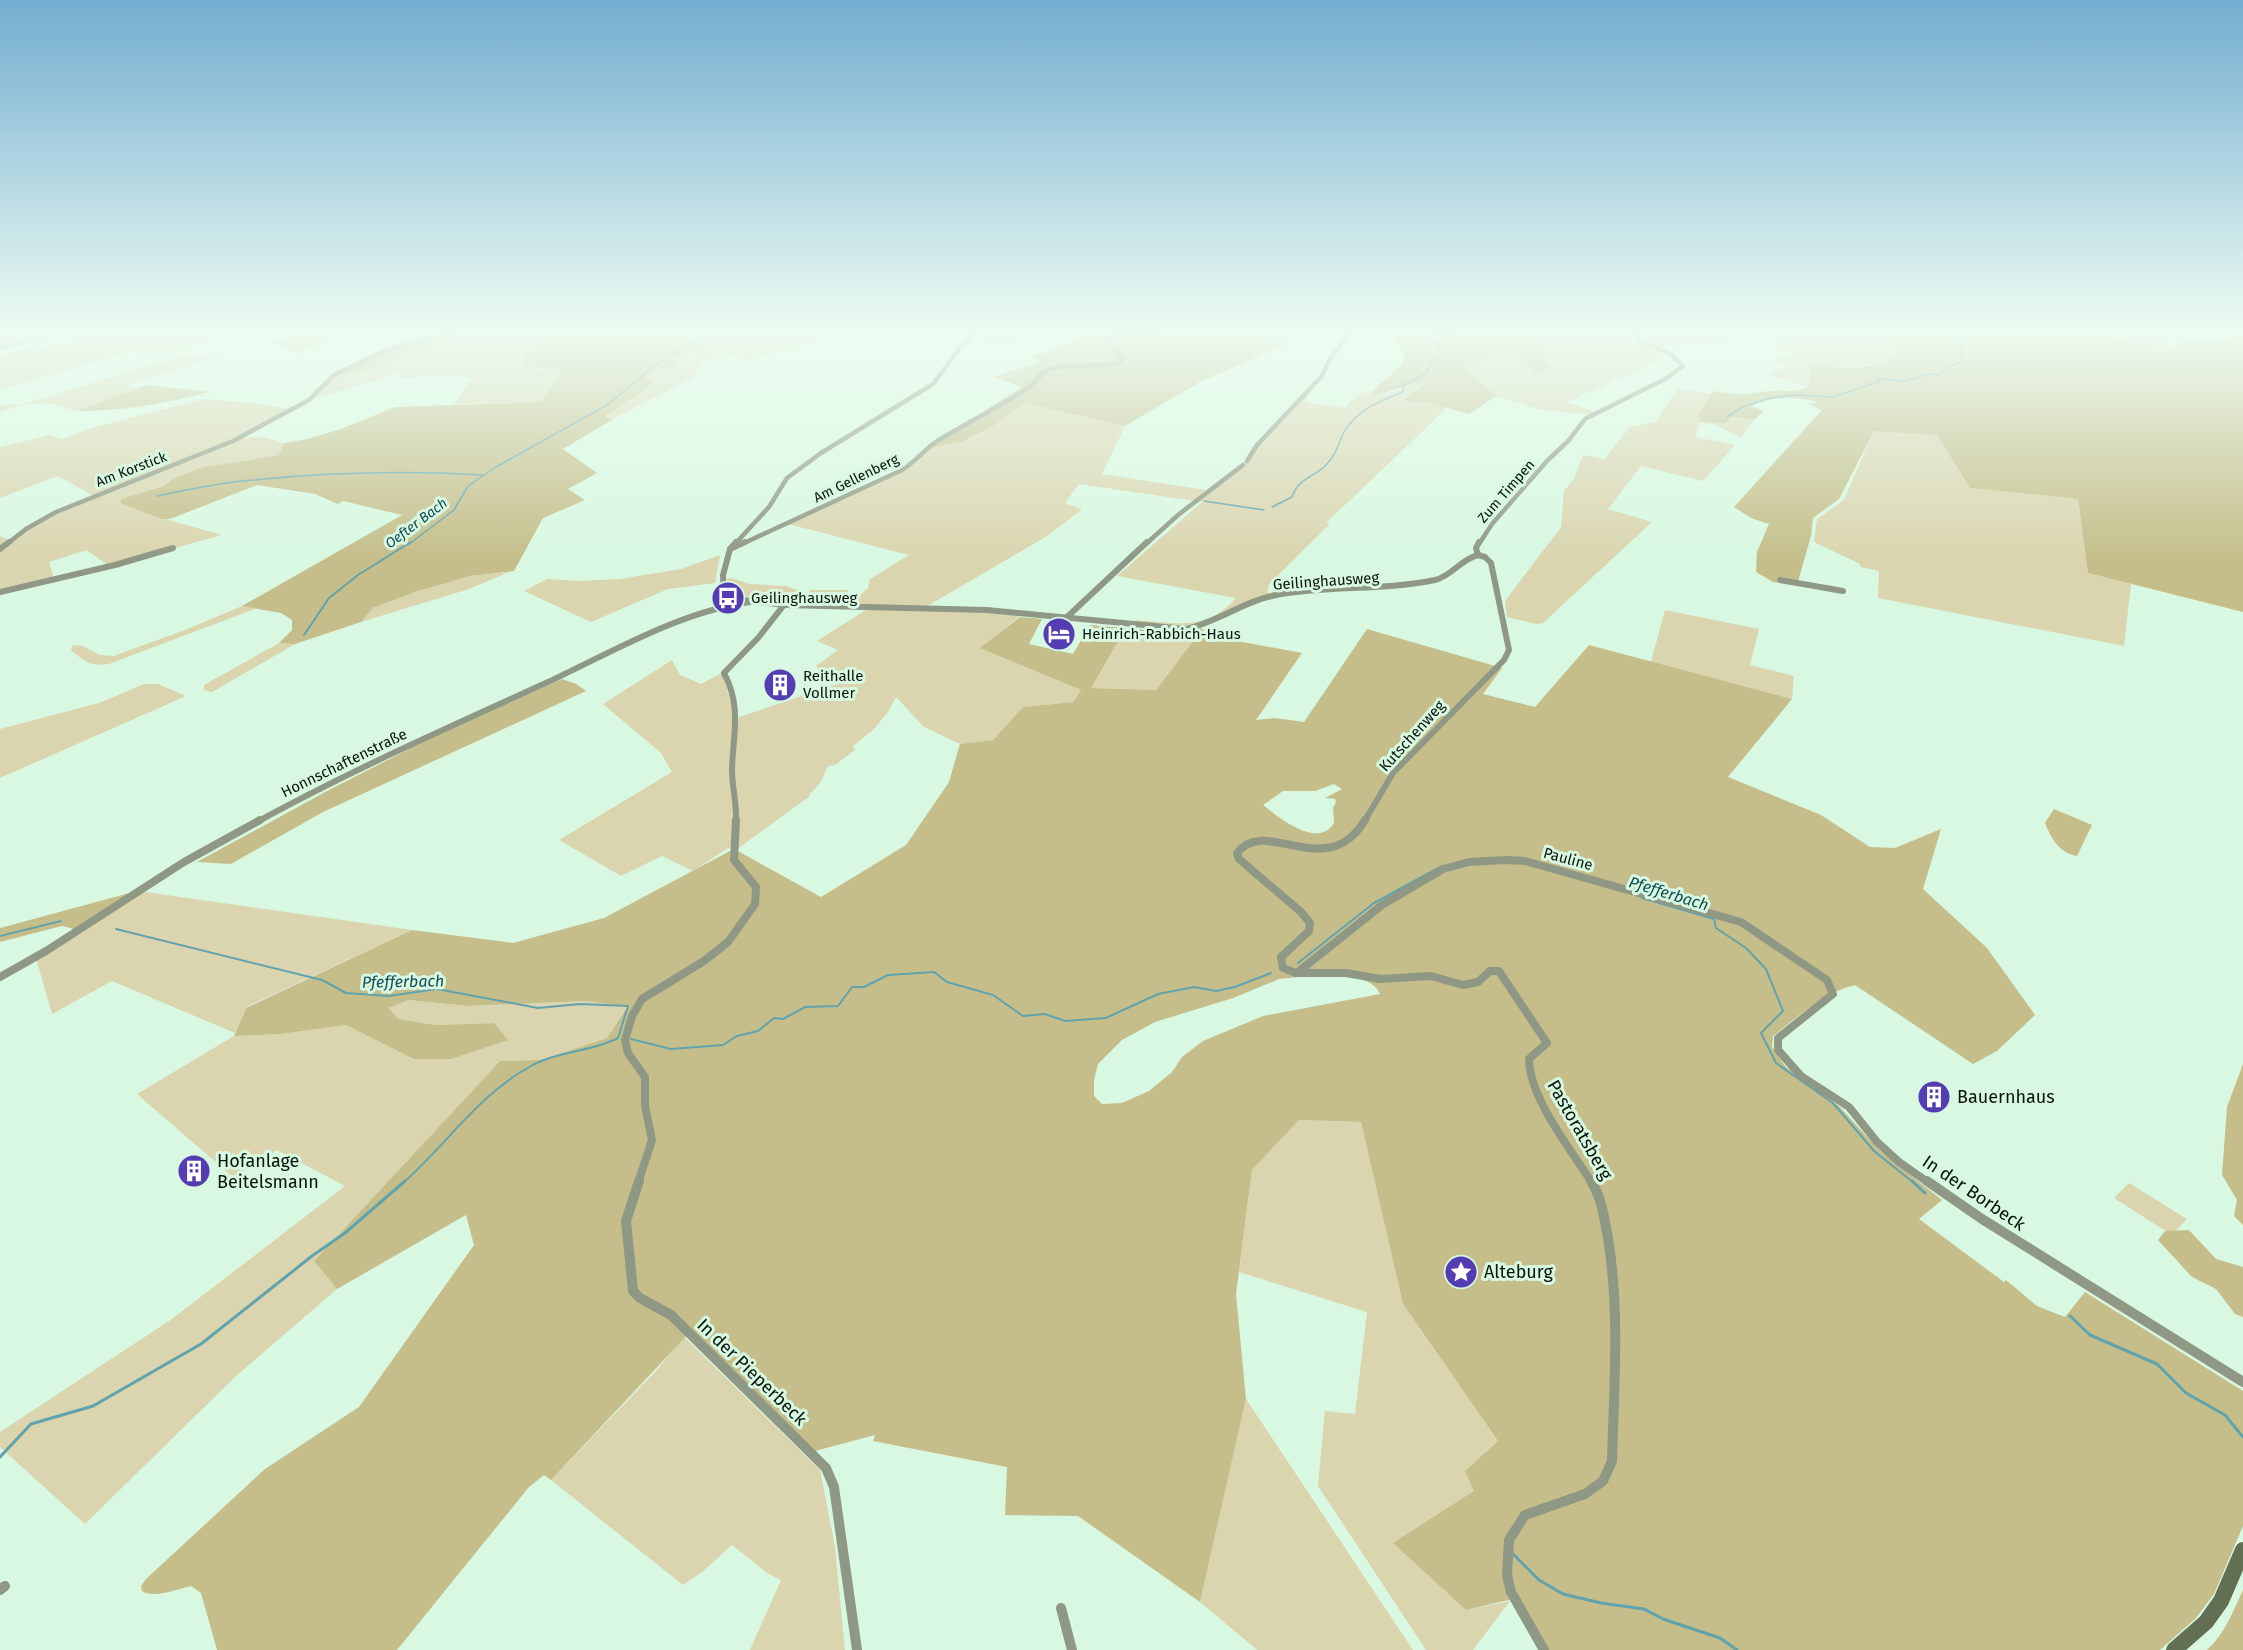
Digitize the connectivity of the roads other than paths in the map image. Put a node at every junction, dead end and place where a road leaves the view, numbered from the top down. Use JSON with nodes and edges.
{"nodes":[{"id":1,"x":300,"y":405,"type":"edge"},
{"id":2,"x":900,"y":405,"type":"edge"},
{"id":3,"x":999,"y":405,"type":"edge"},
{"id":4,"x":1295,"y":405,"type":"edge"},
{"id":5,"x":1613,"y":405,"type":"edge"},
{"id":6,"x":173,"y":548,"type":"dead end"},
{"id":7,"x":0,"y":549,"type":"edge"},
{"id":8,"x":730,"y":549,"type":"junction"},
{"id":9,"x":1478,"y":555,"type":"junction"},
{"id":10,"x":1780,"y":580,"type":"dead end"},
{"id":11,"x":723,"y":591,"type":"junction"},
{"id":12,"x":1843,"y":591,"type":"dead end"},
{"id":13,"x":0,"y":592,"type":"edge"},
{"id":14,"x":750,"y":602,"type":"junction"},
{"id":15,"x":730,"y":604,"type":"joint"},
{"id":16,"x":784,"y":605,"type":"junction"},
{"id":17,"x":717,"y":608,"type":"junction"},
{"id":18,"x":1066,"y":618,"type":"junction"},
{"id":19,"x":1296,"y":973,"type":"junction"},
{"id":20,"x":0,"y":977,"type":"edge"},
{"id":21,"x":1833,"y":994,"type":"joint"},
{"id":22,"x":2243,"y":1382,"type":"edge"},
{"id":23,"x":2243,"y":1550,"type":"edge"},
{"id":24,"x":1061,"y":1608,"type":"dead end"},
{"id":25,"x":857,"y":1650,"type":"edge"},
{"id":26,"x":1072,"y":1650,"type":"edge"},
{"id":27,"x":1544,"y":1650,"type":"edge"},
{"id":28,"x":2174,"y":1650,"type":"edge"}],
"edges":[{"from":1,"to":7,"type":"street","name":"Am Korstick"},
{"from":2,"to":8,"type":"street"},
{"from":3,"to":8,"type":"street","name":"Am Gellenberg"},
{"from":4,"to":18,"type":"street"},
{"from":5,"to":9,"type":"street","name":"Zum Timpen"},
{"from":6,"to":13,"type":"street"},
{"from":8,"to":11,"type":"street"},
{"from":9,"to":18,"type":"street","name":"Geilinghausweg"},
{"from":9,"to":19,"type":"street","name":"Kutschenweg"},
{"from":10,"to":12,"type":"street"},
{"from":11,"to":14,"type":"street","name":"Geilinghausweg"},
{"from":11,"to":17,"type":"street"},
{"from":14,"to":15,"type":"street","name":"Geilinghausweg"},
{"from":14,"to":16,"type":"street","name":"Geilinghausweg"},
{"from":15,"to":17,"type":"street","name":"Honnschaftenstraße"},
{"from":16,"to":18,"type":"street","name":"Geilinghausweg"},
{"from":16,"to":25,"type":"street","name":"In der Pieperbeck"},
{"from":17,"to":20,"type":"street","name":"Honnschaftenstraße"},
{"from":19,"to":21,"type":"street","name":"Pauline"},
{"from":19,"to":27,"type":"street","name":"Pastoratsberg"},
{"from":21,"to":22,"type":"street","name":"In der Borbeck"},
{"from":23,"to":28,"type":"main road"},
{"from":24,"to":26,"type":"street"}]}
